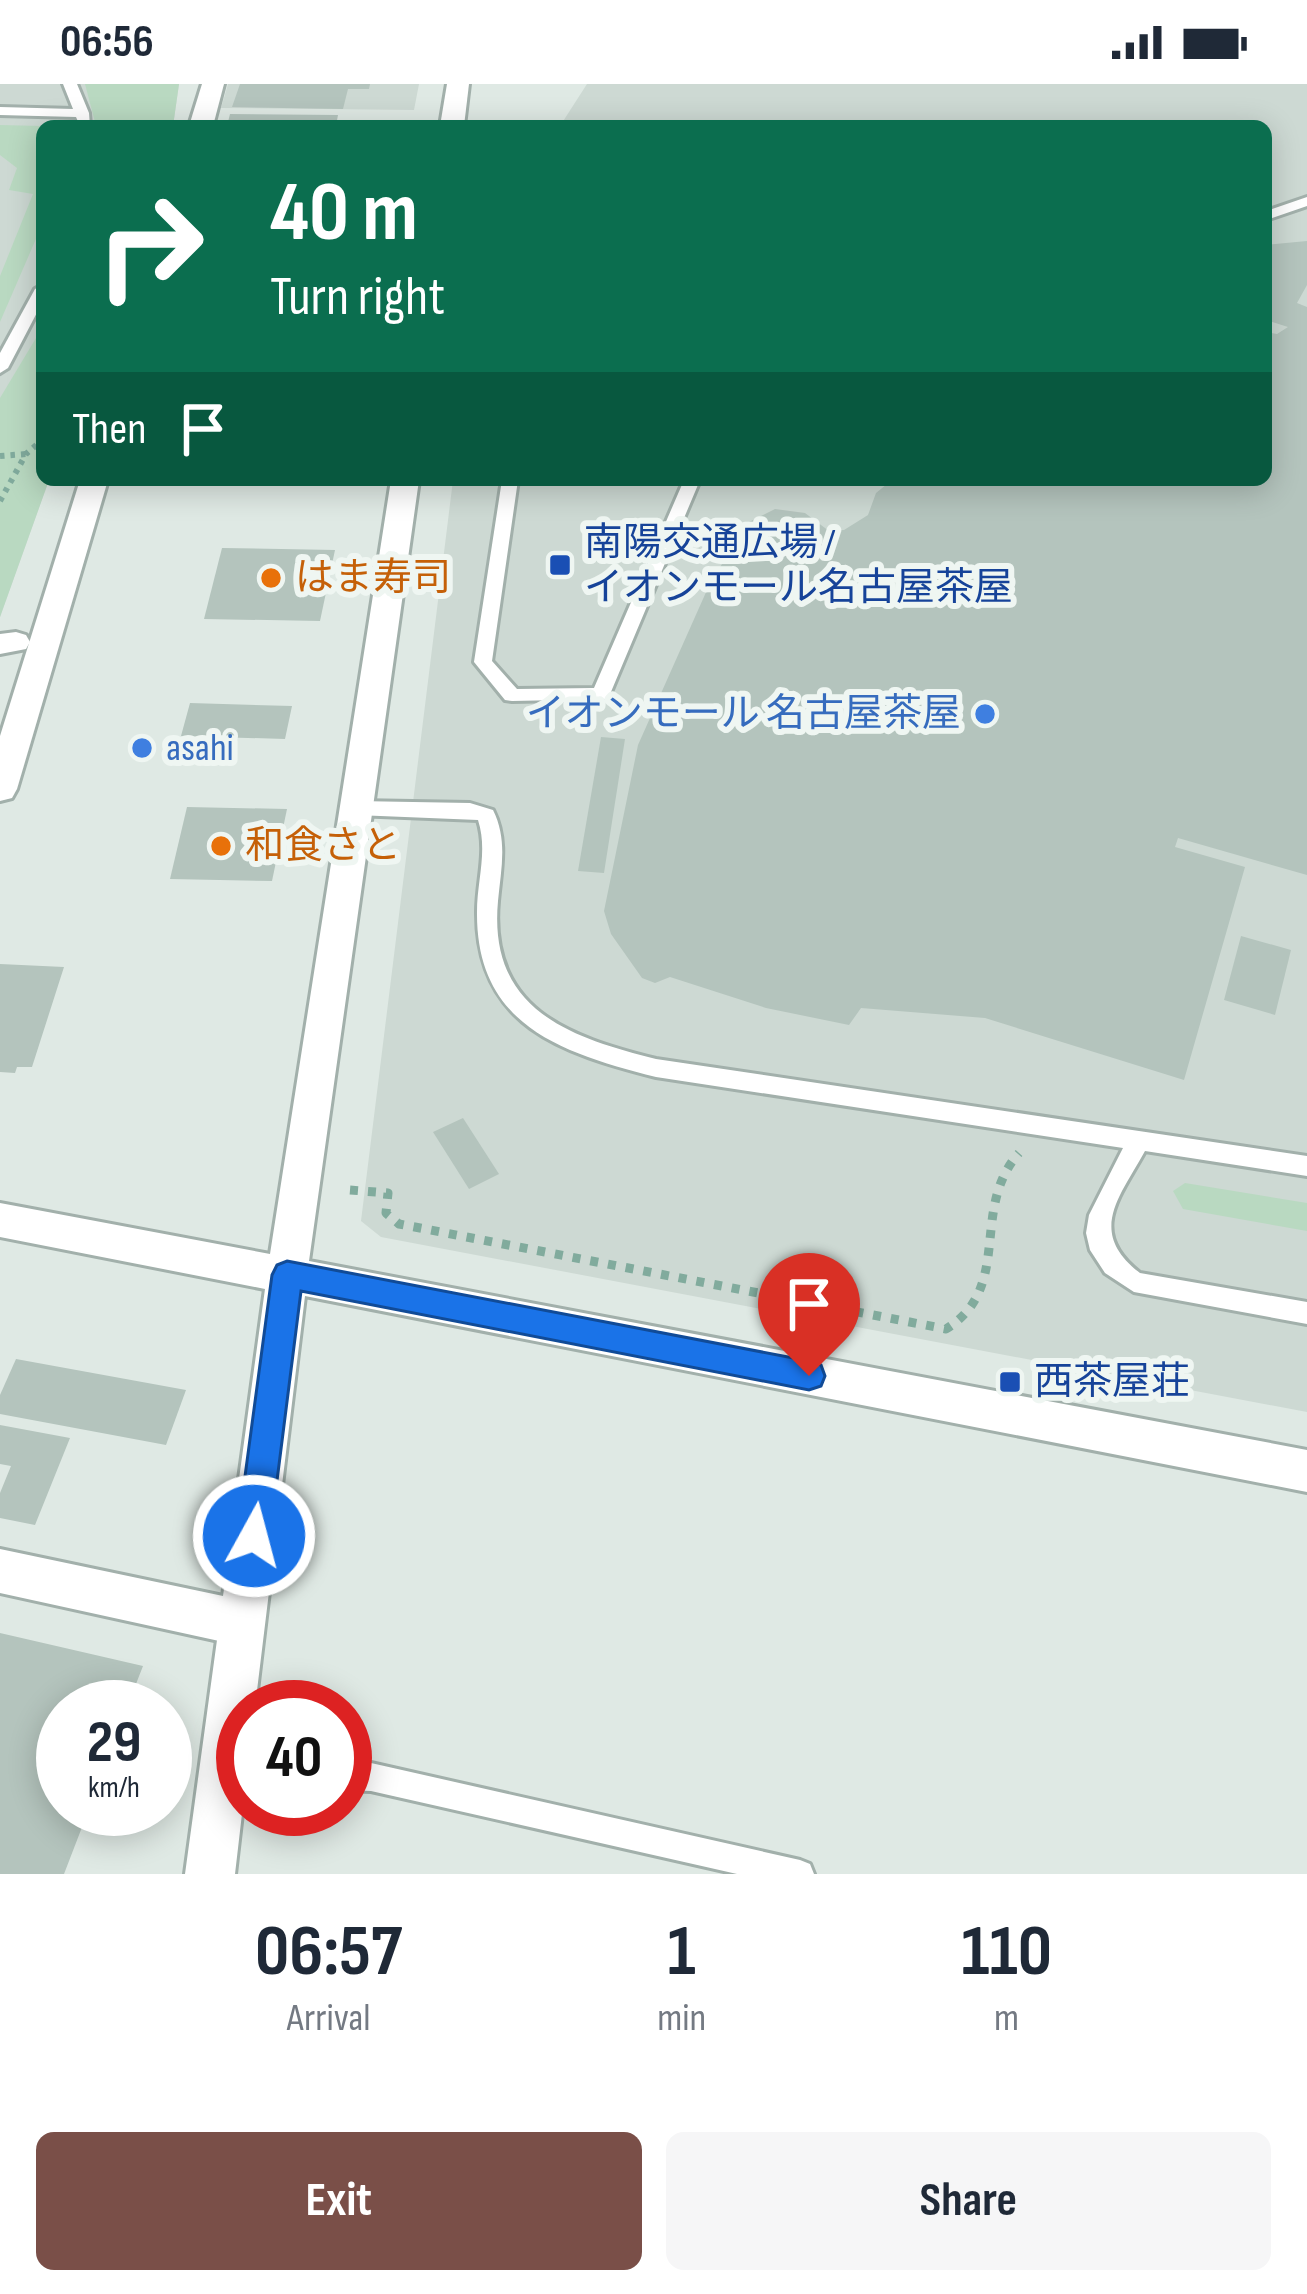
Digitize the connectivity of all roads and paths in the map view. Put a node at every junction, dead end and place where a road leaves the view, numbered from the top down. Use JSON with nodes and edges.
{"nodes":[{"id":1,"x":70,"y":84,"type":"edge"},
{"id":2,"x":213,"y":84,"type":"edge"},
{"id":3,"x":458,"y":84,"type":"edge"},
{"id":4,"x":0,"y":112,"type":"edge"},
{"id":5,"x":84,"y":120,"type":"edge"},
{"id":6,"x":202,"y":120,"type":"edge"},
{"id":7,"x":453,"y":120,"type":"edge"},
{"id":8,"x":1307,"y":201,"type":"edge"},
{"id":9,"x":1272,"y":214,"type":"edge"},
{"id":10,"x":36,"y":300,"type":"edge"},
{"id":11,"x":0,"y":368,"type":"edge"},
{"id":12,"x":36,"y":445,"type":"edge"},
{"id":13,"x":26,"y":454,"type":"junction"},
{"id":14,"x":0,"y":456,"type":"edge"},
{"id":15,"x":92,"y":486,"type":"edge"},
{"id":16,"x":404,"y":486,"type":"edge"},
{"id":17,"x":509,"y":486,"type":"edge"},
{"id":18,"x":689,"y":486,"type":"edge"},
{"id":19,"x":0,"y":501,"type":"edge"},
{"id":20,"x":0,"y":790,"type":"edge"},
{"id":21,"x":356,"y":808,"type":"junction"},
{"id":22,"x":1140,"y":1139,"type":"junction"},
{"id":23,"x":1022,"y":1150,"type":"dead end"},
{"id":24,"x":1307,"y":1166,"type":"edge"},
{"id":25,"x":350,"y":1190,"type":"dead end"},
{"id":26,"x":0,"y":1220,"type":"edge"},
{"id":27,"x":287,"y":1275,"type":"junction"},
{"id":28,"x":1307,"y":1313,"type":"edge"},
{"id":29,"x":1307,"y":1471,"type":"edge"},
{"id":30,"x":0,"y":1571,"type":"edge"},
{"id":31,"x":242,"y":1624,"type":"junction"},
{"id":32,"x":239,"y":1680,"type":"edge"},
{"id":33,"x":372,"y":1777,"type":"edge"},
{"id":34,"x":219,"y":1836,"type":"edge"},
{"id":35,"x":210,"y":1874,"type":"edge"},
{"id":36,"x":800,"y":1874,"type":"edge"}],
"edges":[{"from":1,"to":5,"type":"lane"},
{"from":2,"to":6,"type":"street"},
{"from":3,"to":7,"type":"street"},
{"from":4,"to":5,"type":"lane"},
{"from":8,"to":9,"type":"lane"},
{"from":10,"to":11,"type":"lane"},
{"from":12,"to":13,"type":"path"},
{"from":13,"to":14,"type":"path"},
{"from":13,"to":19,"type":"path"},
{"from":15,"to":20,"type":"street"},
{"from":16,"to":21,"type":"street"},
{"from":17,"to":18,"type":"lane"},
{"from":21,"to":22,"type":"lane"},
{"from":21,"to":27,"type":"street"},
{"from":22,"to":24,"type":"lane"},
{"from":22,"to":28,"type":"lane"},
{"from":23,"to":25,"type":"path"},
{"from":26,"to":27,"type":"street"},
{"from":27,"to":29,"type":"street"},
{"from":27,"to":31,"type":"street"},
{"from":30,"to":31,"type":"street"},
{"from":31,"to":32,"type":"street"},
{"from":33,"to":36,"type":"lane"},
{"from":34,"to":35,"type":"street"}]}
